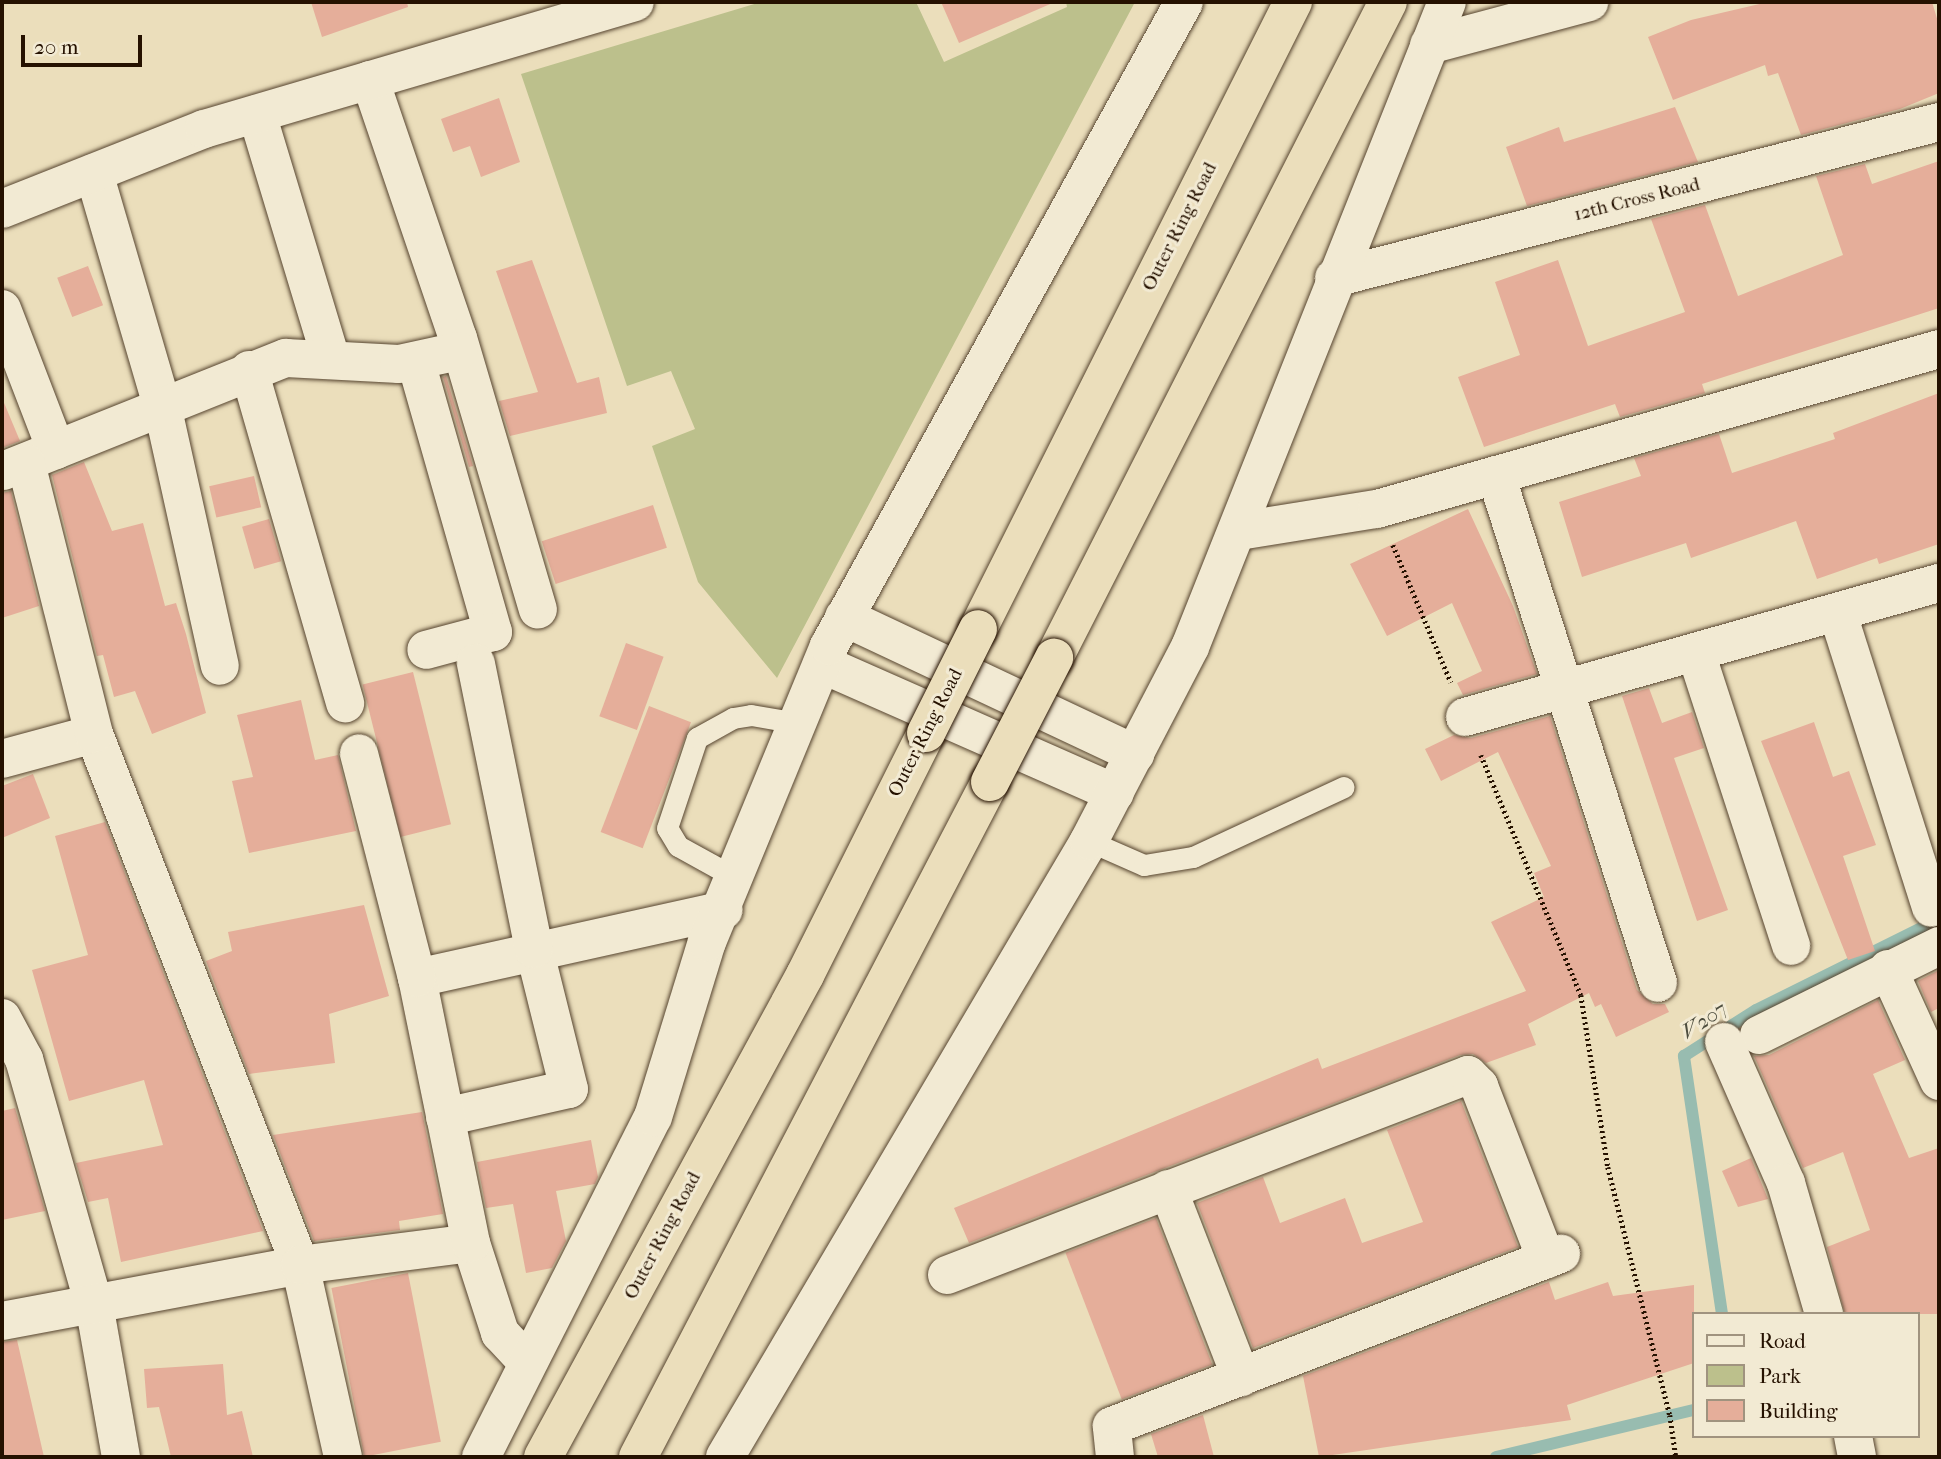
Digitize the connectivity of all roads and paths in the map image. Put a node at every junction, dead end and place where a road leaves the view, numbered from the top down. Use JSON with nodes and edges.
{"nodes":[{"id":1,"x":635,"y":2,"type":"edge"},
{"id":2,"x":1184,"y":2,"type":"edge"},
{"id":3,"x":1293,"y":2,"type":"edge"},
{"id":4,"x":1388,"y":2,"type":"edge"},
{"id":5,"x":1447,"y":2,"type":"edge"},
{"id":6,"x":1589,"y":2,"type":"edge"},
{"id":7,"x":1429,"y":45,"type":"junction"},
{"id":8,"x":370,"y":80,"type":"junction"},
{"id":9,"x":257,"y":114,"type":"junction"},
{"id":10,"x":1939,"y":122,"type":"edge"},
{"id":11,"x":94,"y":173,"type":"junction"},
{"id":12,"x":2,"y":209,"type":"edge"},
{"id":13,"x":1334,"y":278,"type":"junction"},
{"id":14,"x":2,"y":309,"type":"edge"},
{"id":15,"x":1939,"y":349,"type":"edge"},
{"id":16,"x":459,"y":351,"type":"junction"},
{"id":17,"x":331,"y":359,"type":"junction"},
{"id":18,"x":415,"y":362,"type":"junction"},
{"id":19,"x":250,"y":370,"type":"junction"},
{"id":20,"x":162,"y":405,"type":"junction"},
{"id":21,"x":28,"y":462,"type":"edge"},
{"id":22,"x":1496,"y":475,"type":"junction"},
{"id":23,"x":1377,"y":509,"type":"junction"},
{"id":24,"x":1239,"y":531,"type":"junction"},
{"id":25,"x":1939,"y":583,"type":"edge"},
{"id":26,"x":538,"y":609,"type":"dead end"},
{"id":27,"x":1838,"y":614,"type":"junction"},
{"id":28,"x":844,"y":617,"type":"junction"},
{"id":29,"x":426,"y":650,"type":"dead end"},
{"id":30,"x":1696,"y":653,"type":"junction"},
{"id":31,"x":476,"y":663,"type":"dead end"},
{"id":32,"x":822,"y":664,"type":"junction"},
{"id":33,"x":220,"y":666,"type":"dead end"},
{"id":34,"x":1564,"y":690,"type":"junction"},
{"id":35,"x":345,"y":703,"type":"dead end"},
{"id":36,"x":1465,"y":717,"type":"junction"},
{"id":37,"x":798,"y":723,"type":"junction"},
{"id":38,"x":94,"y":734,"type":"junction"},
{"id":39,"x":359,"y":753,"type":"dead end"},
{"id":40,"x":1135,"y":754,"type":"junction"},
{"id":41,"x":2,"y":759,"type":"edge"},
{"id":42,"x":1344,"y":787,"type":"dead end"},
{"id":43,"x":1115,"y":793,"type":"junction"},
{"id":44,"x":1089,"y":841,"type":"junction"},
{"id":45,"x":730,"y":894,"type":"junction"},
{"id":46,"x":1931,"y":908,"type":"dead end"},
{"id":47,"x":1791,"y":946,"type":"dead end"},
{"id":48,"x":1939,"y":946,"type":"edge"},
{"id":49,"x":534,"y":949,"type":"junction"},
{"id":50,"x":1888,"y":969,"type":"junction"},
{"id":51,"x":416,"y":978,"type":"junction"},
{"id":52,"x":1658,"y":983,"type":"dead end"},
{"id":53,"x":2,"y":1018,"type":"edge"},
{"id":54,"x":1939,"y":1081,"type":"edge"},
{"id":55,"x":445,"y":1117,"type":"junction"},
{"id":56,"x":1168,"y":1189,"type":"junction"},
{"id":57,"x":471,"y":1243,"type":"junction"},
{"id":58,"x":300,"y":1265,"type":"junction"},
{"id":59,"x":947,"y":1275,"type":"dead end"},
{"id":60,"x":94,"y":1304,"type":"junction"},
{"id":61,"x":1823,"y":1312,"type":"edge"},
{"id":62,"x":2,"y":1321,"type":"edge"},
{"id":63,"x":527,"y":1361,"type":"junction"},
{"id":64,"x":1241,"y":1377,"type":"junction"},
{"id":65,"x":1853,"y":1438,"type":"edge"},
{"id":66,"x":121,"y":1457,"type":"edge"},
{"id":67,"x":343,"y":1457,"type":"edge"},
{"id":68,"x":481,"y":1457,"type":"edge"},
{"id":69,"x":543,"y":1457,"type":"edge"},
{"id":70,"x":639,"y":1457,"type":"edge"},
{"id":71,"x":725,"y":1457,"type":"edge"},
{"id":72,"x":1115,"y":1457,"type":"edge"},
{"id":73,"x":1676,"y":1457,"type":"edge"},
{"id":74,"x":1857,"y":1457,"type":"edge"}],
"edges":[{"from":1,"to":8,"type":"street"},
{"from":2,"to":28,"type":"street"},
{"from":3,"to":69,"type":"highway","name":"Outer Ring Road","bridge":true},
{"from":4,"to":70,"type":"highway","bridge":true},
{"from":5,"to":7,"type":"street"},
{"from":6,"to":7,"type":"street"},
{"from":7,"to":13,"type":"street"},
{"from":8,"to":9,"type":"street"},
{"from":8,"to":16,"type":"street"},
{"from":9,"to":11,"type":"street"},
{"from":9,"to":17,"type":"street"},
{"from":10,"to":13,"type":"street","name":"12th Cross Road"},
{"from":11,"to":12,"type":"street"},
{"from":11,"to":20,"type":"street"},
{"from":13,"to":24,"type":"street"},
{"from":14,"to":21,"type":"street"},
{"from":15,"to":22,"type":"street"},
{"from":16,"to":18,"type":"street"},
{"from":16,"to":26,"type":"street"},
{"from":17,"to":18,"type":"street"},
{"from":17,"to":19,"type":"street"},
{"from":18,"to":29,"type":"street"},
{"from":19,"to":20,"type":"street"},
{"from":19,"to":35,"type":"street"},
{"from":20,"to":21,"type":"street"},
{"from":20,"to":33,"type":"street"},
{"from":21,"to":38,"type":"street"},
{"from":22,"to":23,"type":"street"},
{"from":22,"to":34,"type":"street"},
{"from":23,"to":24,"type":"street"},
{"from":23,"to":36,"type":"path"},
{"from":24,"to":40,"type":"street"},
{"from":25,"to":27,"type":"street"},
{"from":27,"to":30,"type":"street"},
{"from":27,"to":46,"type":"street"},
{"from":28,"to":32,"type":"street"},
{"from":28,"to":40,"type":"street"},
{"from":30,"to":34,"type":"street"},
{"from":30,"to":47,"type":"street"},
{"from":31,"to":49,"type":"street"},
{"from":32,"to":37,"type":"street"},
{"from":32,"to":43,"type":"street"},
{"from":34,"to":36,"type":"street"},
{"from":34,"to":52,"type":"street"},
{"from":36,"to":73,"type":"path"},
{"from":37,"to":45,"type":"street"},
{"from":37,"to":45,"type":"lane"},
{"from":38,"to":41,"type":"street"},
{"from":38,"to":58,"type":"street"},
{"from":39,"to":51,"type":"street"},
{"from":40,"to":43,"type":"street"},
{"from":42,"to":44,"type":"lane"},
{"from":43,"to":44,"type":"street"},
{"from":44,"to":71,"type":"street"},
{"from":45,"to":49,"type":"street"},
{"from":45,"to":63,"type":"street"},
{"from":48,"to":50,"type":"street"},
{"from":49,"to":51,"type":"street"},
{"from":49,"to":55,"type":"street"},
{"from":50,"to":54,"type":"street"},
{"from":50,"to":61,"type":"street"},
{"from":51,"to":55,"type":"street"},
{"from":53,"to":60,"type":"street"},
{"from":55,"to":57,"type":"street"},
{"from":56,"to":59,"type":"street"},
{"from":56,"to":64,"type":"street"},
{"from":56,"to":64,"type":"street"},
{"from":57,"to":58,"type":"street"},
{"from":57,"to":63,"type":"street"},
{"from":58,"to":60,"type":"street"},
{"from":58,"to":67,"type":"street"},
{"from":60,"to":62,"type":"street"},
{"from":60,"to":66,"type":"street"},
{"from":63,"to":68,"type":"street"},
{"from":64,"to":72,"type":"street"},
{"from":65,"to":74,"type":"street"}]}
